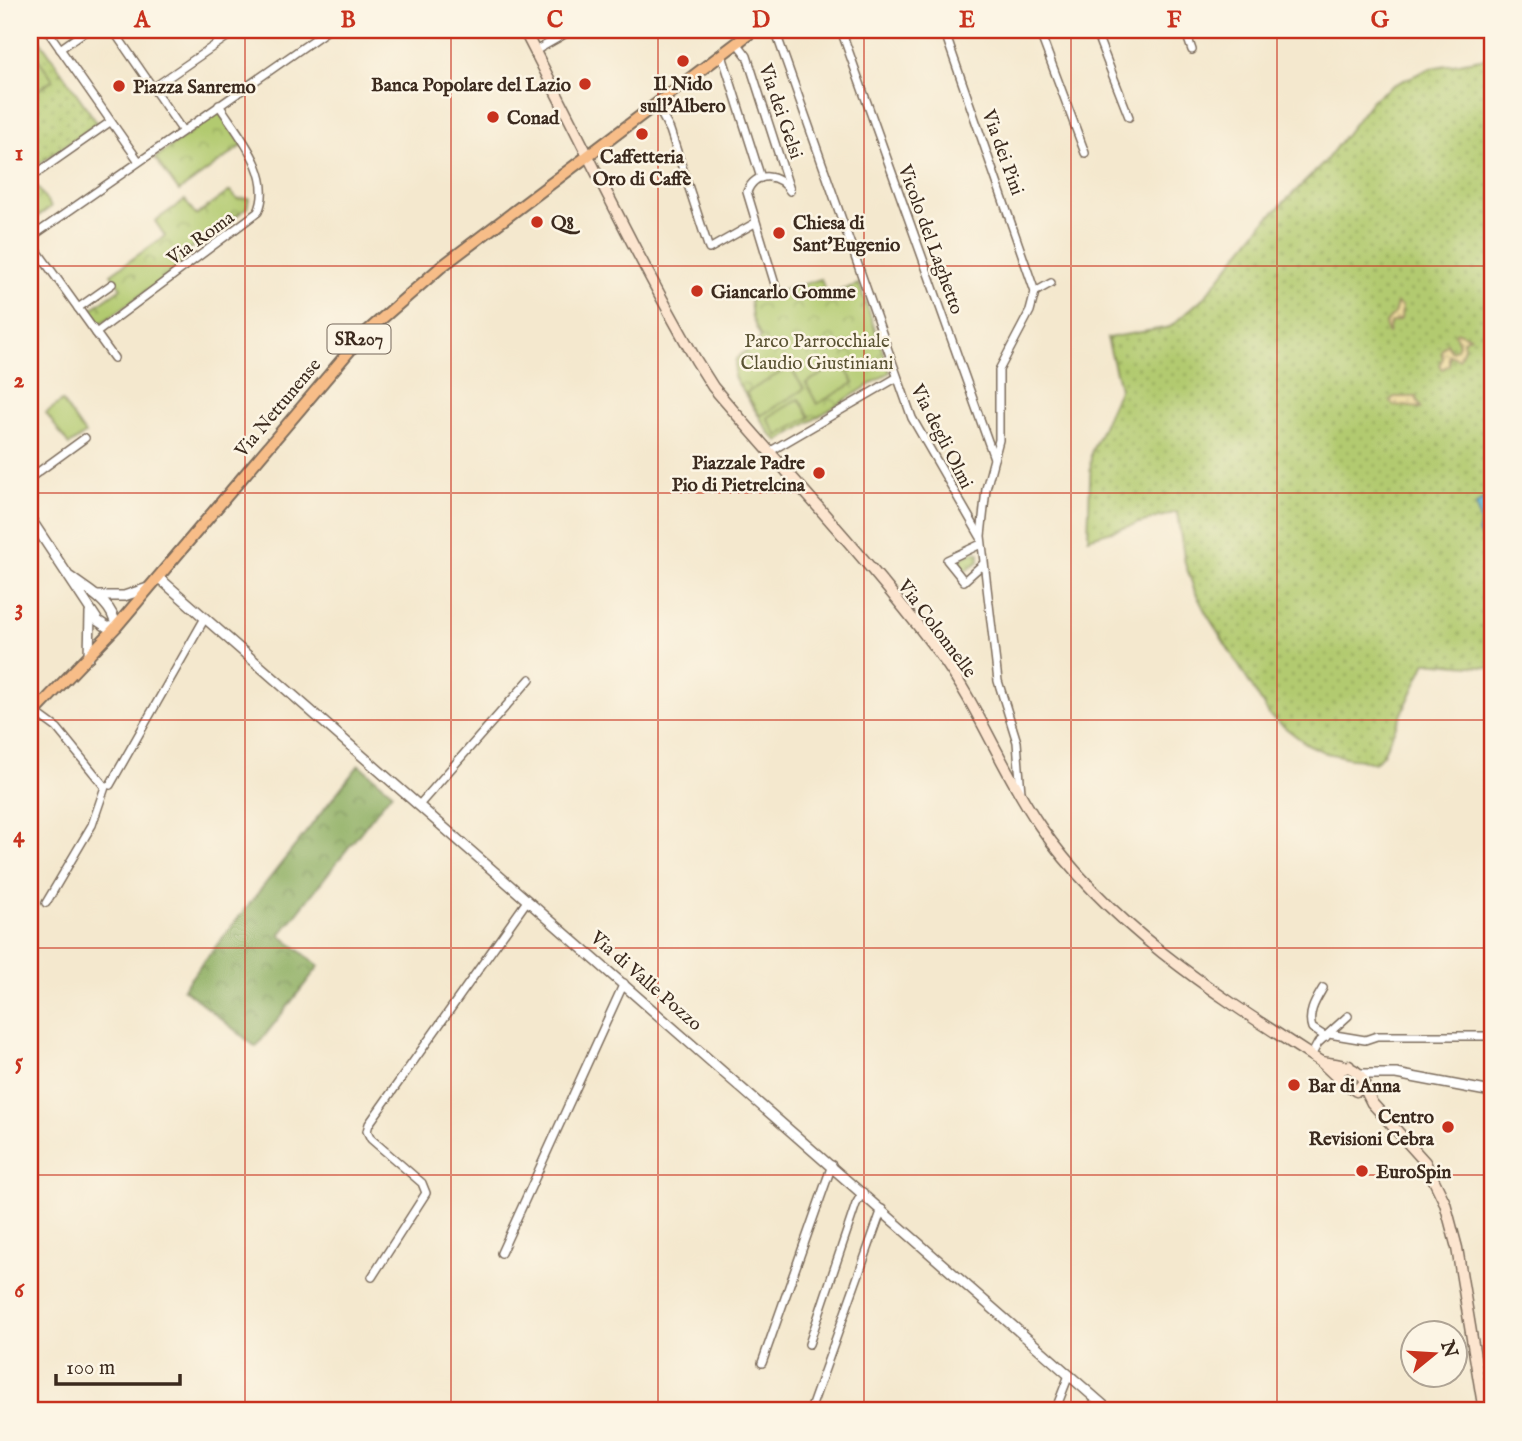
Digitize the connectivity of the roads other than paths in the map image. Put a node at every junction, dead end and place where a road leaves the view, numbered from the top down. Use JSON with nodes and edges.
{"nodes":[{"id":1,"x":47,"y":30,"type":"edge"},
{"id":2,"x":87,"y":30,"type":"edge"},
{"id":3,"x":113,"y":30,"type":"edge"},
{"id":4,"x":328,"y":30,"type":"edge"},
{"id":5,"x":524,"y":30,"type":"edge"},
{"id":6,"x":572,"y":30,"type":"edge"},
{"id":7,"x":754,"y":30,"type":"edge"},
{"id":8,"x":775,"y":30,"type":"edge"},
{"id":9,"x":841,"y":30,"type":"edge"},
{"id":10,"x":944,"y":30,"type":"edge"},
{"id":11,"x":1039,"y":30,"type":"edge"},
{"id":12,"x":1096,"y":30,"type":"edge"},
{"id":13,"x":1185,"y":30,"type":"edge"},
{"id":14,"x":234,"y":32,"type":"dead end"},
{"id":15,"x":737,"y":43,"type":"junction"},
{"id":16,"x":60,"y":49,"type":"junction"},
{"id":17,"x":1192,"y":50,"type":"dead end"},
{"id":18,"x":535,"y":51,"type":"junction"},
{"id":19,"x":722,"y":55,"type":"junction"},
{"id":20,"x":153,"y":88,"type":"junction"},
{"id":21,"x":219,"y":105,"type":"junction"},
{"id":22,"x":657,"y":106,"type":"junction"},
{"id":23,"x":1129,"y":117,"type":"dead end"},
{"id":24,"x":110,"y":121,"type":"junction"},
{"id":25,"x":182,"y":130,"type":"junction"},
{"id":26,"x":1085,"y":153,"type":"dead end"},
{"id":27,"x":587,"y":159,"type":"junction"},
{"id":28,"x":138,"y":160,"type":"junction"},
{"id":29,"x":30,"y":178,"type":"edge"},
{"id":30,"x":761,"y":178,"type":"junction"},
{"id":31,"x":755,"y":223,"type":"junction"},
{"id":32,"x":30,"y":239,"type":"edge"},
{"id":33,"x":1051,"y":283,"type":"dead end"},
{"id":34,"x":112,"y":284,"type":"dead end"},
{"id":35,"x":777,"y":290,"type":"dead end"},
{"id":36,"x":1034,"y":292,"type":"junction"},
{"id":37,"x":78,"y":308,"type":"junction"},
{"id":38,"x":96,"y":332,"type":"junction"},
{"id":39,"x":114,"y":358,"type":"dead end"},
{"id":40,"x":896,"y":378,"type":"junction"},
{"id":41,"x":85,"y":438,"type":"dead end"},
{"id":42,"x":769,"y":452,"type":"junction"},
{"id":43,"x":994,"y":459,"type":"junction"},
{"id":44,"x":30,"y":478,"type":"edge"},
{"id":45,"x":30,"y":518,"type":"edge"},
{"id":46,"x":981,"y":540,"type":"junction"},
{"id":47,"x":983,"y":564,"type":"junction"},
{"id":48,"x":70,"y":576,"type":"junction"},
{"id":49,"x":158,"y":577,"type":"junction"},
{"id":50,"x":150,"y":587,"type":"junction"},
{"id":51,"x":95,"y":595,"type":"junction"},
{"id":52,"x":89,"y":607,"type":"junction"},
{"id":53,"x":205,"y":618,"type":"junction"},
{"id":54,"x":116,"y":628,"type":"junction"},
{"id":55,"x":89,"y":657,"type":"junction"},
{"id":56,"x":530,"y":680,"type":"dead end"},
{"id":57,"x":32,"y":715,"type":"edge"},
{"id":58,"x":110,"y":785,"type":"dead end"},
{"id":59,"x":1022,"y":797,"type":"junction"},
{"id":60,"x":419,"y":805,"type":"junction"},
{"id":61,"x":527,"y":901,"type":"junction"},
{"id":62,"x":46,"y":904,"type":"dead end"},
{"id":63,"x":624,"y":983,"type":"junction"},
{"id":64,"x":1323,"y":988,"type":"dead end"},
{"id":65,"x":1348,"y":1016,"type":"dead end"},
{"id":66,"x":1327,"y":1035,"type":"junction"},
{"id":67,"x":1492,"y":1036,"type":"edge"},
{"id":68,"x":1311,"y":1056,"type":"junction"},
{"id":69,"x":1321,"y":1062,"type":"junction"},
{"id":70,"x":1349,"y":1066,"type":"junction"},
{"id":71,"x":1340,"y":1080,"type":"junction"},
{"id":72,"x":1361,"y":1086,"type":"junction"},
{"id":73,"x":1492,"y":1092,"type":"edge"},
{"id":74,"x":832,"y":1165,"type":"junction"},
{"id":75,"x":863,"y":1192,"type":"junction"},
{"id":76,"x":882,"y":1209,"type":"junction"},
{"id":77,"x":501,"y":1253,"type":"dead end"},
{"id":78,"x":372,"y":1277,"type":"dead end"},
{"id":79,"x":809,"y":1344,"type":"dead end"},
{"id":80,"x":762,"y":1363,"type":"dead end"},
{"id":81,"x":1069,"y":1375,"type":"junction"},
{"id":82,"x":810,"y":1411,"type":"edge"},
{"id":83,"x":1055,"y":1411,"type":"edge"},
{"id":84,"x":1110,"y":1411,"type":"edge"},
{"id":85,"x":1484,"y":1411,"type":"edge"}],
"edges":[{"from":1,"to":16,"type":"street"},
{"from":2,"to":16,"type":"street"},
{"from":3,"to":20,"type":"street"},
{"from":4,"to":21,"type":"street"},
{"from":5,"to":18,"type":"main road","name":"Via Colonnelle"},
{"from":6,"to":18,"type":"street"},
{"from":7,"to":15,"type":"main road","name":"Via Nettunense","number":"SR207"},
{"from":8,"to":40,"type":"street","name":"Via degli Olmi"},
{"from":9,"to":43,"type":"street","name":"Vicolo del Laghetto"},
{"from":10,"to":36,"type":"street","name":"Via dei Pini"},
{"from":11,"to":26,"type":"street"},
{"from":12,"to":23,"type":"street"},
{"from":13,"to":17,"type":"street"},
{"from":14,"to":20,"type":"street"},
{"from":15,"to":19,"type":"main road","name":"Via Nettunense","number":"SR207"},
{"from":15,"to":30,"type":"street","name":"Via dei Gelsi"},
{"from":16,"to":24,"type":"street"},
{"from":18,"to":27,"type":"main road","name":"Via Colonnelle"},
{"from":19,"to":22,"type":"main road","name":"Via Nettunense","number":"SR207"},
{"from":19,"to":30,"type":"street"},
{"from":20,"to":25,"type":"street"},
{"from":21,"to":25,"type":"street"},
{"from":21,"to":38,"type":"street","name":"Via Roma"},
{"from":22,"to":27,"type":"main road","name":"Via Nettunense","number":"SR207"},
{"from":22,"to":31,"type":"street"},
{"from":24,"to":28,"type":"street"},
{"from":24,"to":29,"type":"street"},
{"from":25,"to":28,"type":"street"},
{"from":27,"to":42,"type":"main road","name":"Via Colonnelle"},
{"from":27,"to":49,"type":"main road","name":"Via Nettunense","number":"SR207"},
{"from":28,"to":32,"type":"street"},
{"from":30,"to":31,"type":"street"},
{"from":31,"to":35,"type":"street"},
{"from":32,"to":37,"type":"street"},
{"from":33,"to":36,"type":"street"},
{"from":34,"to":37,"type":"street"},
{"from":36,"to":43,"type":"street"},
{"from":37,"to":38,"type":"street"},
{"from":38,"to":39,"type":"street"},
{"from":40,"to":42,"type":"street"},
{"from":40,"to":46,"type":"street","name":"Via degli Olmi"},
{"from":41,"to":44,"type":"street"},
{"from":42,"to":59,"type":"main road","name":"Via Colonnelle"},
{"from":43,"to":46,"type":"street"},
{"from":45,"to":48,"type":"street"},
{"from":46,"to":47,"type":"street"},
{"from":46,"to":47,"type":"street"},
{"from":47,"to":59,"type":"street"},
{"from":48,"to":51,"type":"street"},
{"from":48,"to":52,"type":"street"},
{"from":49,"to":50,"type":"main road","name":"Via Nettunense","number":"SR207"},
{"from":49,"to":53,"type":"street","name":"Via di Valle Pozzo"},
{"from":50,"to":51,"type":"street"},
{"from":50,"to":54,"type":"main road","name":"Via Nettunense","number":"SR207"},
{"from":51,"to":54,"type":"street"},
{"from":52,"to":54,"type":"street"},
{"from":52,"to":55,"type":"street"},
{"from":53,"to":58,"type":"street"},
{"from":53,"to":60,"type":"street","name":"Via di Valle Pozzo"},
{"from":54,"to":55,"type":"main road","name":"Via Nettunense","number":"SR207"},
{"from":55,"to":57,"type":"main road","name":"Via Nettunense","number":"SR207"},
{"from":56,"to":60,"type":"street"},
{"from":57,"to":62,"type":"street"},
{"from":59,"to":68,"type":"main road","name":"Via Colonnelle"},
{"from":60,"to":61,"type":"street","name":"Via di Valle Pozzo"},
{"from":61,"to":63,"type":"street","name":"Via di Valle Pozzo"},
{"from":61,"to":78,"type":"street"},
{"from":63,"to":74,"type":"street","name":"Via di Valle Pozzo"},
{"from":63,"to":77,"type":"street"},
{"from":64,"to":66,"type":"street"},
{"from":65,"to":66,"type":"street"},
{"from":66,"to":67,"type":"street"},
{"from":66,"to":68,"type":"street"},
{"from":68,"to":69,"type":"main road","name":"Via Colonnelle"},
{"from":69,"to":70,"type":"main road","name":"Via Colonnelle"},
{"from":69,"to":71,"type":"main road","name":"Via Colonnelle"},
{"from":70,"to":71,"type":"main road"},
{"from":70,"to":72,"type":"main road","name":"Via Colonnelle"},
{"from":71,"to":72,"type":"main road","name":"Via Colonnelle"},
{"from":72,"to":73,"type":"street"},
{"from":72,"to":85,"type":"main road","name":"Via Colonnelle"},
{"from":74,"to":75,"type":"street","name":"Via di Valle Pozzo"},
{"from":74,"to":80,"type":"street"},
{"from":75,"to":76,"type":"street","name":"Via di Valle Pozzo"},
{"from":75,"to":79,"type":"street"},
{"from":76,"to":81,"type":"street","name":"Via di Valle Pozzo"},
{"from":76,"to":82,"type":"street"},
{"from":81,"to":83,"type":"street"},
{"from":81,"to":84,"type":"street","name":"Via di Valle Pozzo"}]}
